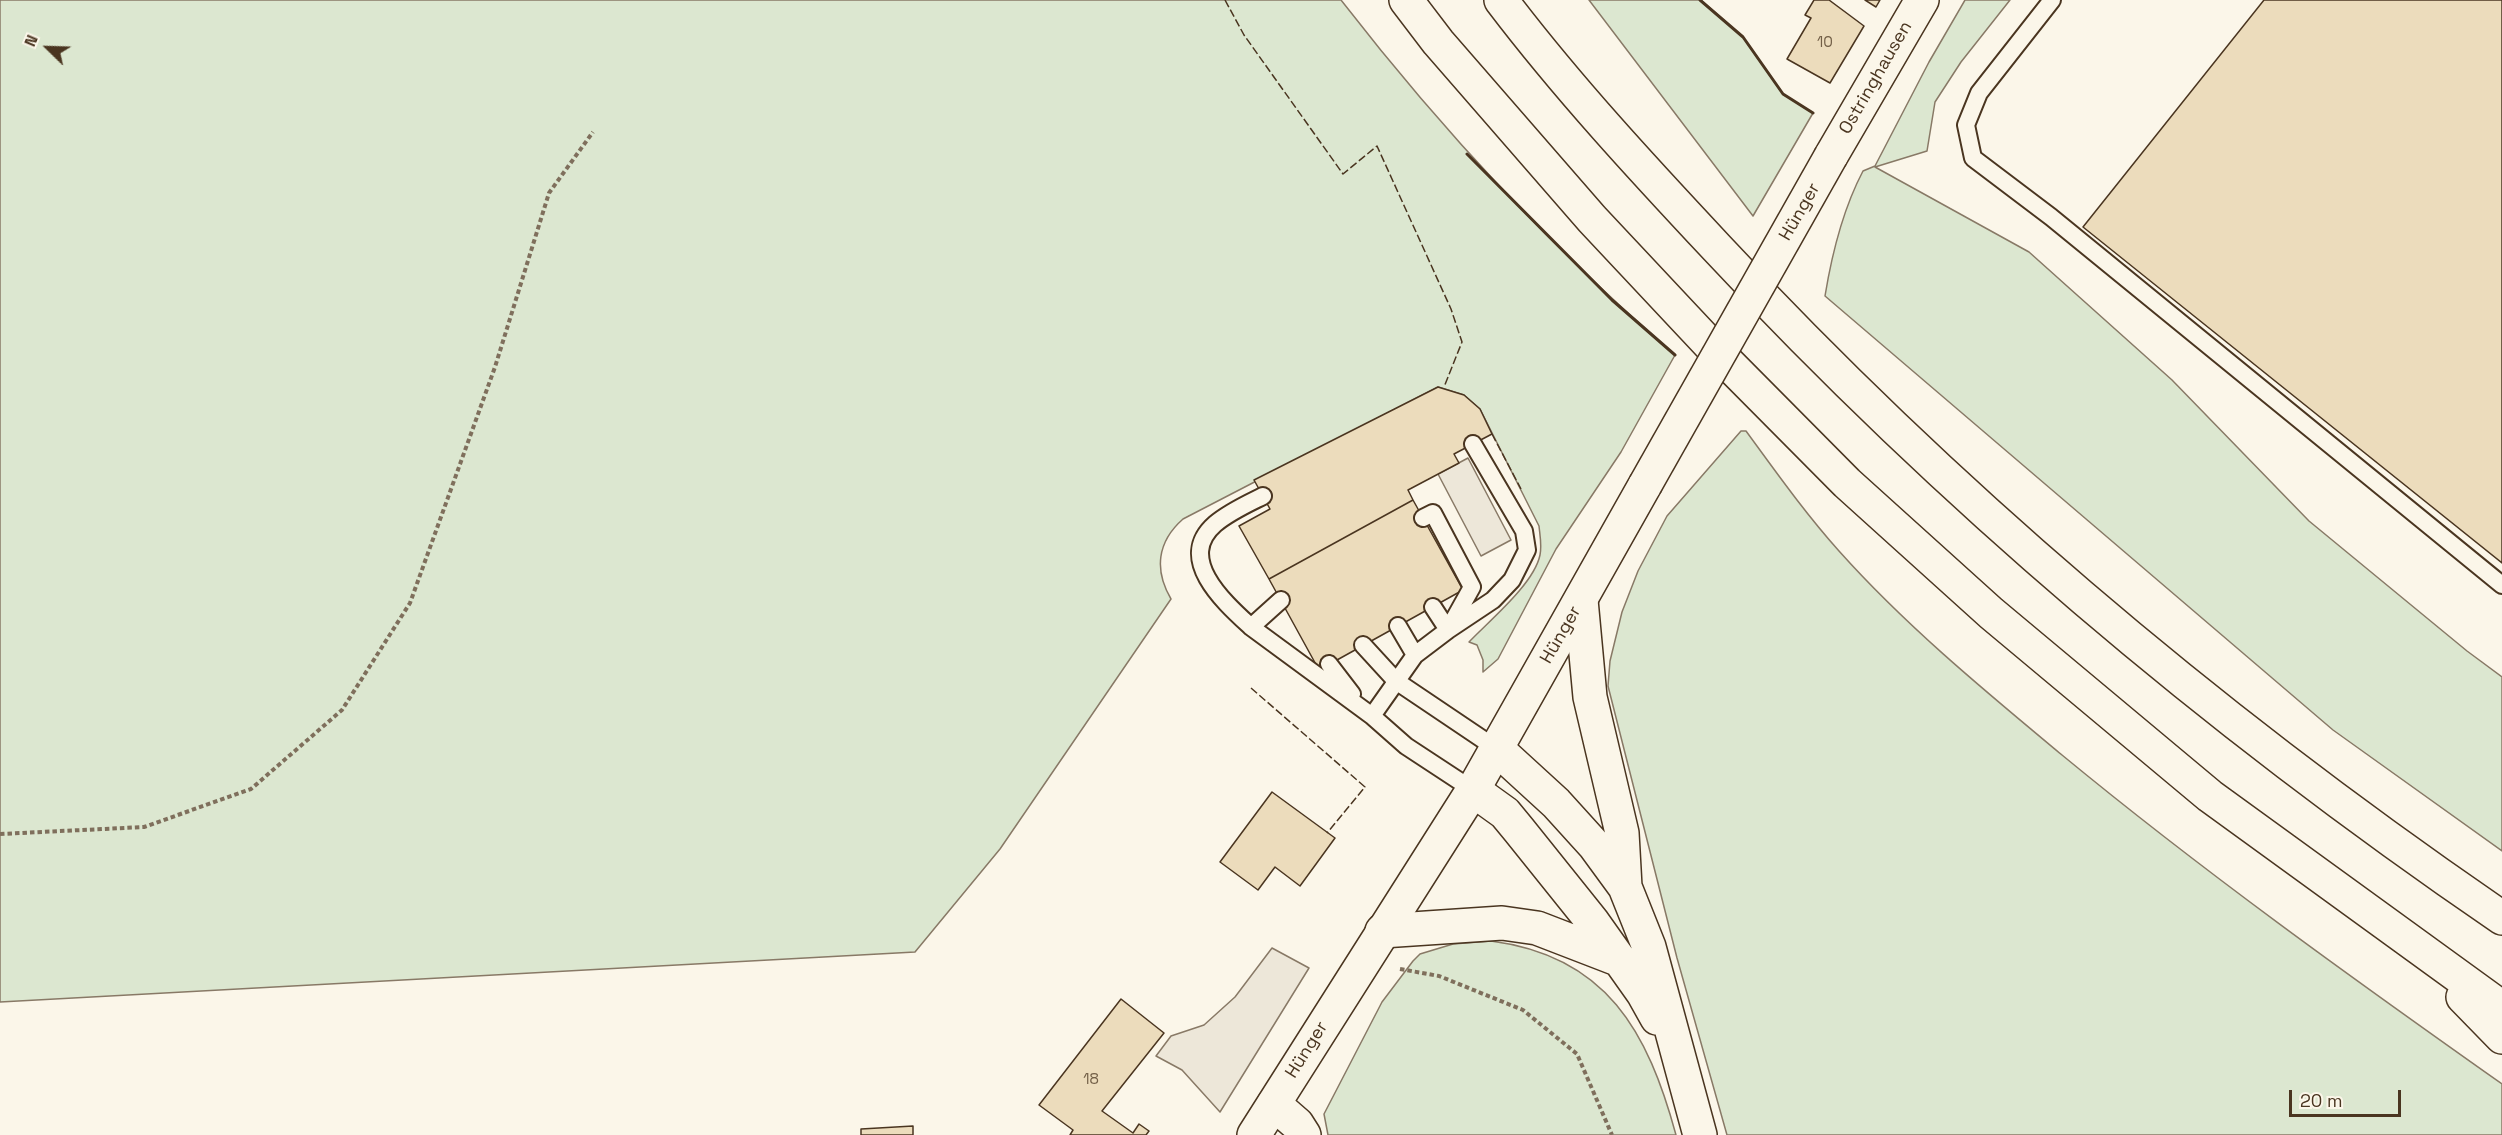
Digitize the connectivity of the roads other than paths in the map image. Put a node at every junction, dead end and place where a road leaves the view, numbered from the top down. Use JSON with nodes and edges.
{"nodes":[{"id":1,"x":1406,"y":0,"type":"edge"},
{"id":2,"x":1501,"y":0,"type":"edge"},
{"id":3,"x":1922,"y":0,"type":"edge"},
{"id":4,"x":2052,"y":0,"type":"edge"},
{"id":5,"x":1831,"y":156,"type":"joint"},
{"id":6,"x":1473,"y":444,"type":"dead end"},
{"id":7,"x":1263,"y":496,"type":"dead end"},
{"id":8,"x":1423,"y":518,"type":"dead end"},
{"id":9,"x":2502,"y":585,"type":"edge"},
{"id":10,"x":1281,"y":600,"type":"dead end"},
{"id":11,"x":1581,"y":600,"type":"junction"},
{"id":12,"x":1432,"y":607,"type":"dead end"},
{"id":13,"x":1398,"y":626,"type":"dead end"},
{"id":14,"x":1251,"y":627,"type":"junction"},
{"id":15,"x":1448,"y":630,"type":"junction"},
{"id":16,"x":1363,"y":645,"type":"dead end"},
{"id":17,"x":1415,"y":656,"type":"junction"},
{"id":18,"x":1329,"y":664,"type":"dead end"},
{"id":19,"x":1396,"y":681,"type":"junction"},
{"id":20,"x":1368,"y":712,"type":"junction"},
{"id":21,"x":1497,"y":749,"type":"junction"},
{"id":22,"x":1473,"y":790,"type":"junction"},
{"id":23,"x":1625,"y":887,"type":"junction"},
{"id":24,"x":2502,"y":918,"type":"edge"},
{"id":25,"x":1382,"y":931,"type":"junction"},
{"id":26,"x":2402,"y":937,"type":"junction"},
{"id":27,"x":1620,"y":960,"type":"junction"},
{"id":28,"x":2502,"y":1008,"type":"edge"},
{"id":29,"x":2502,"y":1037,"type":"edge"},
{"id":30,"x":1682,"y":1068,"type":"junction"},
{"id":31,"x":1274,"y":1104,"type":"junction"},
{"id":32,"x":1254,"y":1135,"type":"edge"},
{"id":33,"x":1304,"y":1135,"type":"edge"},
{"id":34,"x":1700,"y":1135,"type":"edge"}],
"edges":[{"from":1,"to":26,"type":"main road"},
{"from":2,"to":24,"type":"main road"},
{"from":3,"to":5,"type":"main road","name":"Ostringhausen"},
{"from":4,"to":9,"type":"lane"},
{"from":5,"to":11,"type":"main road","name":"Hünger","bridge":true},
{"from":6,"to":15,"type":"lane"},
{"from":7,"to":14,"type":"lane"},
{"from":8,"to":15,"type":"lane"},
{"from":10,"to":14,"type":"lane"},
{"from":11,"to":21,"type":"main road","name":"Hünger"},
{"from":11,"to":23,"type":"main road"},
{"from":12,"to":15,"type":"lane"},
{"from":13,"to":17,"type":"lane"},
{"from":14,"to":20,"type":"lane"},
{"from":15,"to":17,"type":"lane"},
{"from":16,"to":19,"type":"lane"},
{"from":17,"to":19,"type":"lane"},
{"from":18,"to":20,"type":"lane"},
{"from":19,"to":20,"type":"lane"},
{"from":19,"to":21,"type":"lane"},
{"from":20,"to":22,"type":"lane"},
{"from":21,"to":22,"type":"main road","name":"Hünger"},
{"from":21,"to":23,"type":"main road"},
{"from":22,"to":25,"type":"main road","name":"Hünger"},
{"from":22,"to":27,"type":"main road"},
{"from":23,"to":30,"type":"main road"},
{"from":25,"to":27,"type":"main road"},
{"from":25,"to":31,"type":"main road","name":"Hünger"},
{"from":26,"to":28,"type":"main road"},
{"from":26,"to":29,"type":"main road"},
{"from":27,"to":30,"type":"main road"},
{"from":30,"to":34,"type":"main road"},
{"from":31,"to":32,"type":"main road","name":"Hünger"},
{"from":31,"to":33,"type":"main road"}]}
